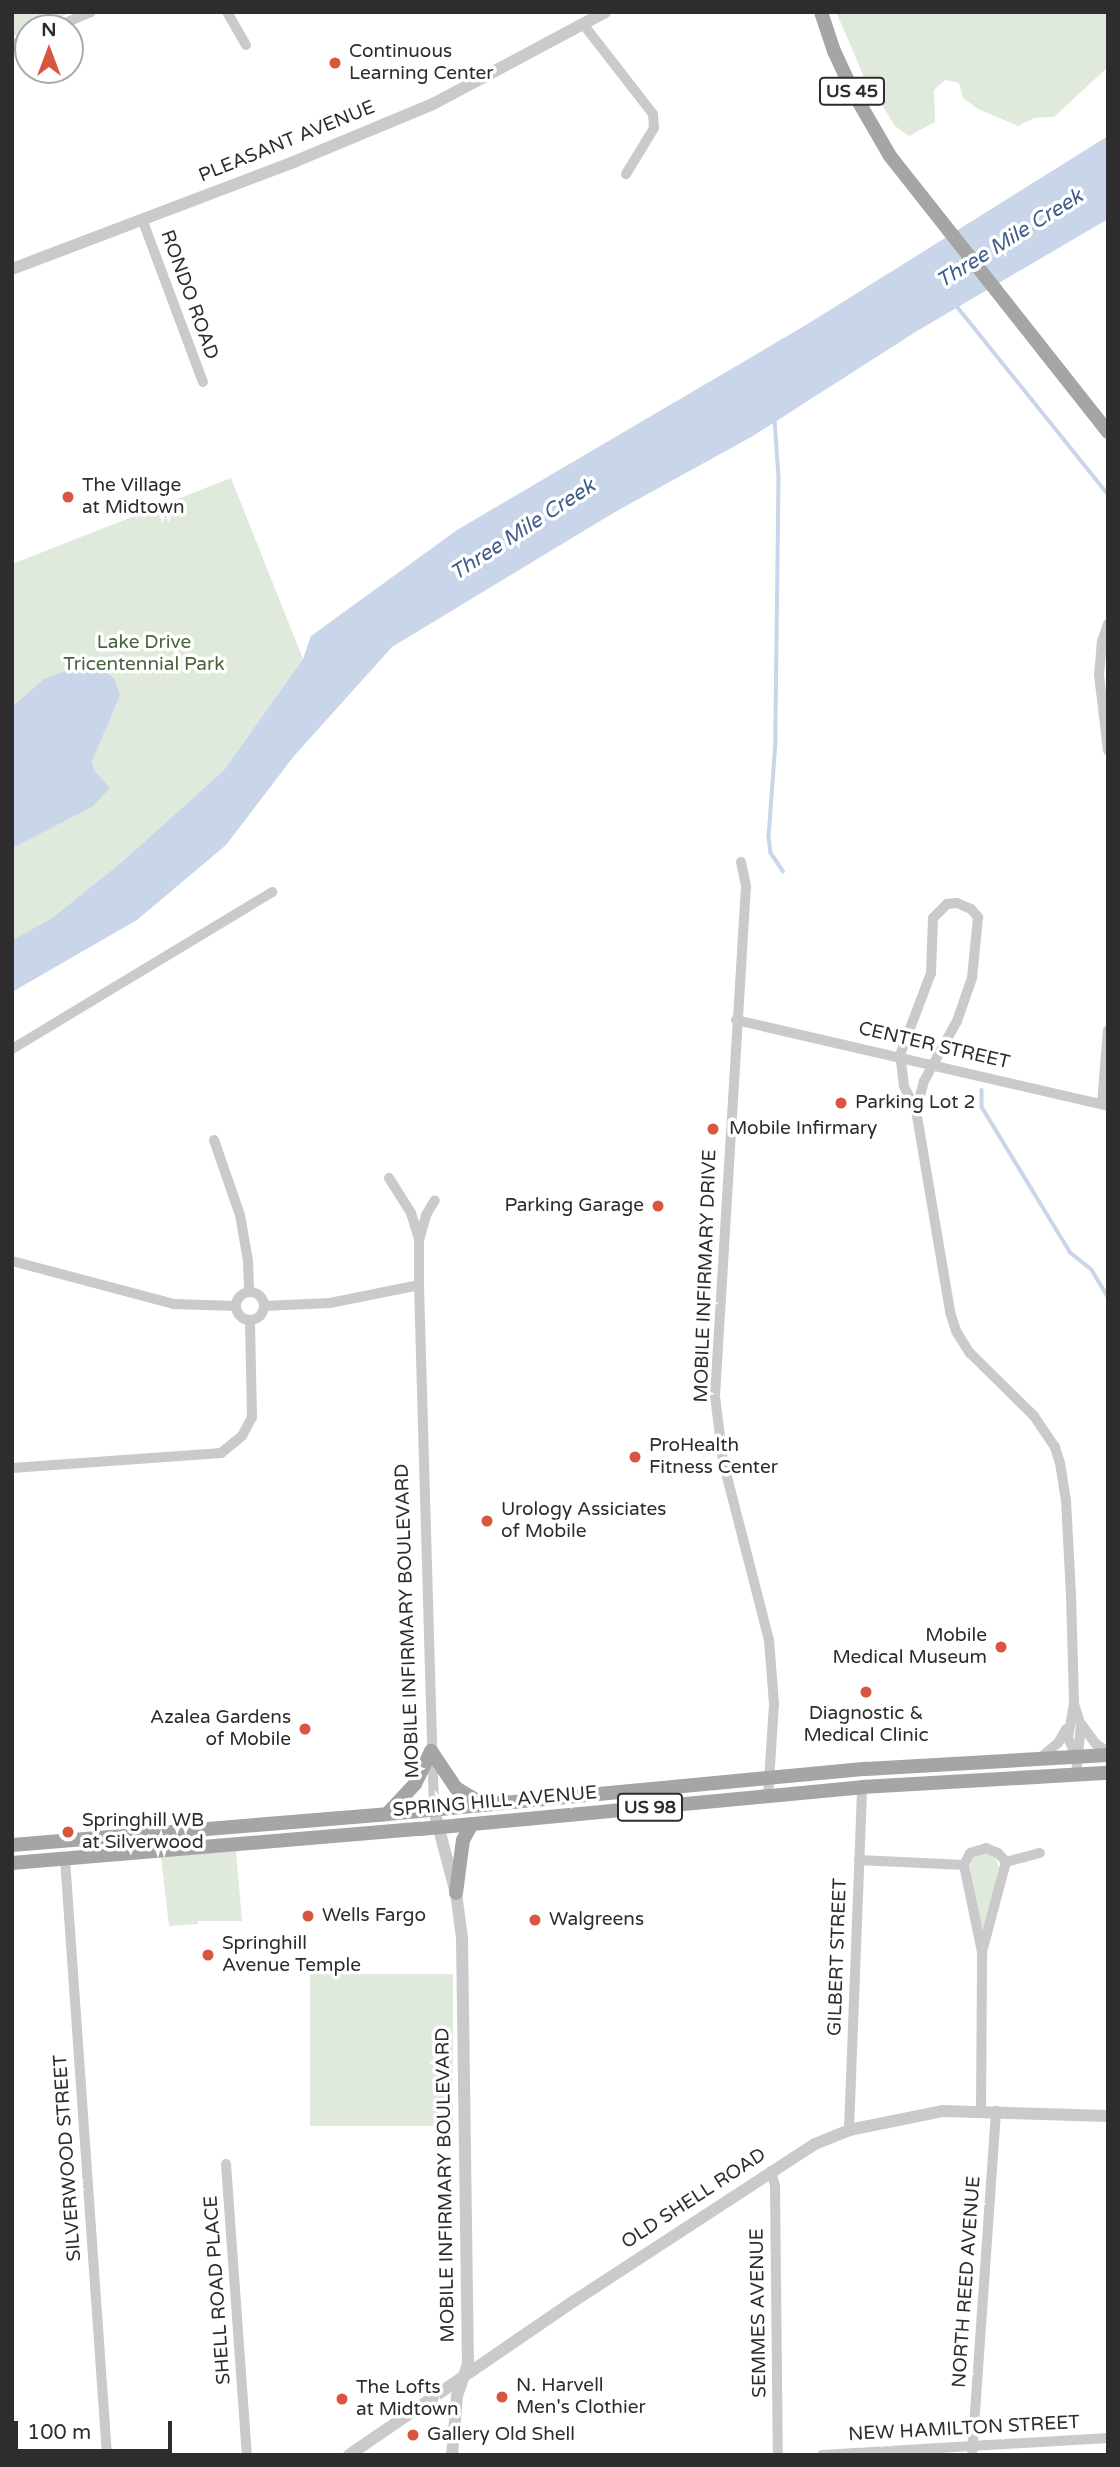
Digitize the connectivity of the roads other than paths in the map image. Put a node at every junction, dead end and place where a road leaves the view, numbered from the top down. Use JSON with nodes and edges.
{"nodes":[{"id":1,"x":227,"y":12,"type":"edge"},
{"id":2,"x":605,"y":12,"type":"edge"},
{"id":3,"x":821,"y":12,"type":"edge"},
{"id":4,"x":583,"y":24,"type":"junction"},
{"id":5,"x":246,"y":45,"type":"dead end"},
{"id":6,"x":626,"y":174,"type":"dead end"},
{"id":7,"x":142,"y":219,"type":"junction"},
{"id":8,"x":12,"y":269,"type":"edge"},
{"id":9,"x":202,"y":382,"type":"dead end"},
{"id":10,"x":1108,"y":432,"type":"edge"},
{"id":11,"x":1108,"y":624,"type":"edge"},
{"id":12,"x":1108,"y":750,"type":"edge"},
{"id":13,"x":741,"y":862,"type":"dead end"},
{"id":14,"x":272,"y":892,"type":"dead end"},
{"id":15,"x":736,"y":1020,"type":"junction"},
{"id":16,"x":1108,"y":1030,"type":"edge"},
{"id":17,"x":12,"y":1048,"type":"edge"},
{"id":18,"x":900,"y":1055,"type":"junction"},
{"id":19,"x":932,"y":1063,"type":"junction"},
{"id":20,"x":1105,"y":1105,"type":"edge"},
{"id":21,"x":916,"y":1110,"type":"junction"},
{"id":22,"x":214,"y":1140,"type":"dead end"},
{"id":23,"x":389,"y":1178,"type":"dead end"},
{"id":24,"x":435,"y":1200,"type":"dead end"},
{"id":25,"x":419,"y":1240,"type":"junction"},
{"id":26,"x":12,"y":1261,"type":"edge"},
{"id":27,"x":419,"y":1285,"type":"junction"},
{"id":28,"x":249,"y":1292,"type":"junction"},
{"id":29,"x":236,"y":1306,"type":"junction"},
{"id":30,"x":264,"y":1306,"type":"junction"},
{"id":31,"x":250,"y":1320,"type":"junction"},
{"id":32,"x":12,"y":1468,"type":"edge"},
{"id":33,"x":1074,"y":1704,"type":"junction"},
{"id":34,"x":1068,"y":1725,"type":"junction"},
{"id":35,"x":1081,"y":1725,"type":"junction"},
{"id":36,"x":430,"y":1752,"type":"junction"},
{"id":37,"x":1108,"y":1754,"type":"edge"},
{"id":38,"x":1076,"y":1756,"type":"junction"},
{"id":39,"x":1040,"y":1758,"type":"junction"},
{"id":40,"x":1108,"y":1773,"type":"edge"},
{"id":41,"x":1076,"y":1774,"type":"junction"},
{"id":42,"x":768,"y":1778,"type":"junction"},
{"id":43,"x":862,"y":1787,"type":"junction"},
{"id":44,"x":768,"y":1796,"type":"junction"},
{"id":45,"x":485,"y":1805,"type":"junction"},
{"id":46,"x":434,"y":1810,"type":"junction"},
{"id":47,"x":387,"y":1814,"type":"junction"},
{"id":48,"x":472,"y":1824,"type":"junction"},
{"id":49,"x":438,"y":1827,"type":"junction"},
{"id":50,"x":12,"y":1845,"type":"edge"},
{"id":51,"x":1040,"y":1853,"type":"dead end"},
{"id":52,"x":65,"y":1859,"type":"junction"},
{"id":53,"x":859,"y":1860,"type":"junction"},
{"id":54,"x":1006,"y":1861,"type":"junction"},
{"id":55,"x":12,"y":1863,"type":"edge"},
{"id":56,"x":964,"y":1865,"type":"junction"},
{"id":57,"x":456,"y":1892,"type":"junction"},
{"id":58,"x":982,"y":1952,"type":"junction"},
{"id":59,"x":981,"y":2110,"type":"junction"},
{"id":60,"x":996,"y":2111,"type":"junction"},
{"id":61,"x":1108,"y":2116,"type":"edge"},
{"id":62,"x":849,"y":2130,"type":"junction"},
{"id":63,"x":226,"y":2164,"type":"dead end"},
{"id":64,"x":771,"y":2171,"type":"junction"},
{"id":65,"x":464,"y":2376,"type":"junction"},
{"id":66,"x":1108,"y":2438,"type":"edge"},
{"id":67,"x":972,"y":2450,"type":"edge"},
{"id":68,"x":107,"y":2455,"type":"edge"},
{"id":69,"x":247,"y":2455,"type":"edge"},
{"id":70,"x":349,"y":2455,"type":"edge"},
{"id":71,"x":452,"y":2455,"type":"edge"},
{"id":72,"x":778,"y":2455,"type":"edge"},
{"id":73,"x":822,"y":2455,"type":"edge"}],
"edges":[{"from":1,"to":5,"type":"street"},
{"from":2,"to":4,"type":"street","name":"PLEASANT AVENUE"},
{"from":3,"to":10,"type":"main road","number":"US 45"},
{"from":4,"to":6,"type":"street"},
{"from":4,"to":7,"type":"street","name":"PLEASANT AVENUE"},
{"from":7,"to":8,"type":"street","name":"PLEASANT AVENUE"},
{"from":7,"to":9,"type":"street","name":"RONDO ROAD"},
{"from":11,"to":12,"type":"street"},
{"from":13,"to":15,"type":"street","name":"MOBILE INFIRMARY DRIVE"},
{"from":14,"to":17,"type":"street"},
{"from":15,"to":18,"type":"street","name":"CENTER STREET"},
{"from":15,"to":42,"type":"street","name":"MOBILE INFIRMARY DRIVE"},
{"from":16,"to":20,"type":"street"},
{"from":18,"to":19,"type":"street","name":"CENTER STREET"},
{"from":18,"to":19,"type":"street"},
{"from":18,"to":21,"type":"street"},
{"from":19,"to":20,"type":"street","name":"CENTER STREET"},
{"from":19,"to":21,"type":"street"},
{"from":21,"to":33,"type":"street"},
{"from":22,"to":28,"type":"street"},
{"from":23,"to":25,"type":"street","name":"MOBILE INFIRMARY BOULEVARD"},
{"from":24,"to":25,"type":"street","name":"MOBILE INFIRMARY BOULEVARD"},
{"from":25,"to":27,"type":"street","name":"MOBILE INFIRMARY BOULEVARD"},
{"from":26,"to":29,"type":"street"},
{"from":27,"to":30,"type":"street"},
{"from":27,"to":36,"type":"street","name":"MOBILE INFIRMARY BOULEVARD"},
{"from":28,"to":29,"type":"street"},
{"from":28,"to":30,"type":"street"},
{"from":29,"to":31,"type":"street"},
{"from":30,"to":31,"type":"street"},
{"from":31,"to":32,"type":"street"},
{"from":33,"to":34,"type":"street"},
{"from":33,"to":35,"type":"street"},
{"from":34,"to":38,"type":"street"},
{"from":34,"to":39,"type":"street"},
{"from":35,"to":37,"type":"street"},
{"from":35,"to":38,"type":"street"},
{"from":36,"to":45,"type":"main road"},
{"from":36,"to":46,"type":"street","name":"MOBILE INFIRMARY BOULEVARD"},
{"from":36,"to":47,"type":"main road"},
{"from":37,"to":38,"type":"main road","name":"SPRING HILL AVENUE","number":"US 98"},
{"from":38,"to":39,"type":"main road","name":"SPRING HILL AVENUE","number":"US 98"},
{"from":38,"to":41,"type":"street"},
{"from":39,"to":42,"type":"main road","name":"SPRING HILL AVENUE","number":"US 98"},
{"from":40,"to":41,"type":"main road","name":"SPRING HILL AVENUE","number":"US 98"},
{"from":41,"to":43,"type":"main road","name":"SPRING HILL AVENUE","number":"US 98"},
{"from":42,"to":44,"type":"street","name":"MOBILE INFIRMARY DRIVE"},
{"from":42,"to":45,"type":"main road","name":"SPRING HILL AVENUE","number":"US 98"},
{"from":43,"to":44,"type":"main road","name":"SPRING HILL AVENUE","number":"US 98"},
{"from":43,"to":53,"type":"street","name":"GILBERT STREET"},
{"from":44,"to":48,"type":"main road","name":"SPRING HILL AVENUE","number":"US 98"},
{"from":45,"to":46,"type":"main road","name":"SPRING HILL AVENUE","number":"US 98"},
{"from":46,"to":47,"type":"main road","name":"SPRING HILL AVENUE","number":"US 98"},
{"from":46,"to":49,"type":"street","name":"MOBILE INFIRMARY BOULEVARD"},
{"from":47,"to":50,"type":"main road","name":"SPRING HILL AVENUE","number":"US 98"},
{"from":48,"to":49,"type":"main road","name":"SPRING HILL AVENUE","number":"US 98"},
{"from":48,"to":57,"type":"main road"},
{"from":49,"to":52,"type":"main road","name":"SPRING HILL AVENUE","number":"US 98"},
{"from":49,"to":57,"type":"street","name":"MOBILE INFIRMARY BOULEVARD"},
{"from":51,"to":54,"type":"street"},
{"from":52,"to":55,"type":"main road","name":"SPRING HILL AVENUE","number":"US 98"},
{"from":52,"to":68,"type":"street","name":"SILVERWOOD STREET"},
{"from":53,"to":56,"type":"street"},
{"from":53,"to":62,"type":"street","name":"GILBERT STREET"},
{"from":54,"to":56,"type":"street"},
{"from":54,"to":58,"type":"street"},
{"from":56,"to":58,"type":"street"},
{"from":57,"to":65,"type":"street","name":"MOBILE INFIRMARY BOULEVARD"},
{"from":58,"to":59,"type":"street"},
{"from":59,"to":60,"type":"street","name":"OLD SHELL ROAD"},
{"from":59,"to":62,"type":"street","name":"OLD SHELL ROAD"},
{"from":60,"to":61,"type":"street","name":"OLD SHELL ROAD"},
{"from":60,"to":67,"type":"street","name":"NORTH REED AVENUE"},
{"from":62,"to":64,"type":"street","name":"OLD SHELL ROAD"},
{"from":63,"to":69,"type":"street","name":"SHELL ROAD PLACE"},
{"from":64,"to":65,"type":"street","name":"OLD SHELL ROAD"},
{"from":64,"to":72,"type":"street","name":"SEMMES AVENUE"},
{"from":65,"to":70,"type":"street","name":"OLD SHELL ROAD"},
{"from":65,"to":71,"type":"street","name":"MOBILE INFIRMARY BOULEVARD"},
{"from":66,"to":67,"type":"street","name":"NEW HAMILTON STREET"},
{"from":67,"to":73,"type":"street","name":"NEW HAMILTON STREET"}]}
